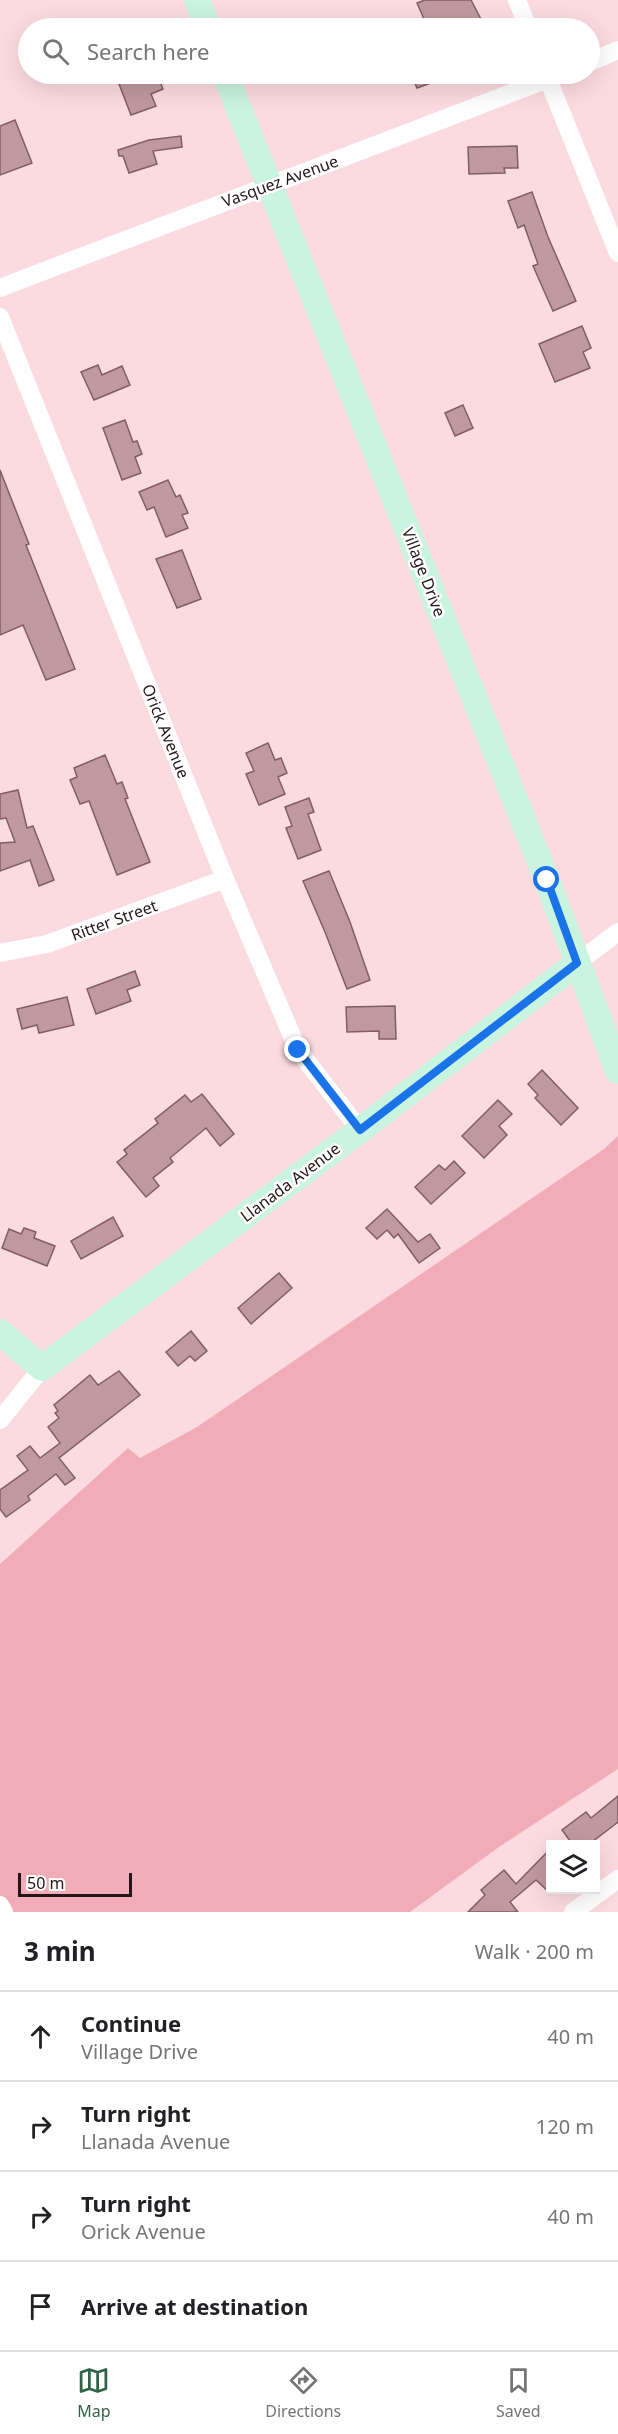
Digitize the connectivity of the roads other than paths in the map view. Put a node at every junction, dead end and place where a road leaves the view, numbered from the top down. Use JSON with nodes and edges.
{"nodes":[{"id":1,"x":197,"y":0,"type":"edge"},
{"id":2,"x":517,"y":0,"type":"edge"},
{"id":3,"x":204,"y":18,"type":"edge"},
{"id":4,"x":524,"y":18,"type":"edge"},
{"id":5,"x":618,"y":50,"type":"edge"},
{"id":6,"x":600,"y":58,"type":"edge"},
{"id":7,"x":229,"y":84,"type":"edge"},
{"id":8,"x":529,"y":84,"type":"edge"},
{"id":9,"x":554,"y":84,"type":"edge"},
{"id":10,"x":268,"y":184,"type":"junction"},
{"id":11,"x":618,"y":253,"type":"edge"},
{"id":12,"x":0,"y":288,"type":"edge"},
{"id":13,"x":0,"y":317,"type":"edge"},
{"id":14,"x":225,"y":879,"type":"junction"},
{"id":15,"x":618,"y":932,"type":"edge"},
{"id":16,"x":0,"y":953,"type":"edge"},
{"id":17,"x":577,"y":963,"type":"junction"},
{"id":18,"x":618,"y":1071,"type":"edge"},
{"id":19,"x":360,"y":1130,"type":"junction"},
{"id":20,"x":0,"y":1332,"type":"edge"},
{"id":21,"x":42,"y":1368,"type":"junction"},
{"id":22,"x":0,"y":1420,"type":"edge"},
{"id":23,"x":618,"y":1879,"type":"edge"},
{"id":24,"x":0,"y":1905,"type":"edge"},
{"id":25,"x":4,"y":1912,"type":"edge"},
{"id":26,"x":573,"y":1912,"type":"edge"}],
"edges":[{"from":1,"to":3,"type":"main road"},
{"from":2,"to":4,"type":"street"},
{"from":5,"to":6,"type":"street"},
{"from":7,"to":10,"type":"main road","name":"Village Drive"},
{"from":8,"to":10,"type":"street","name":"Vasquez Avenue"},
{"from":9,"to":11,"type":"street"},
{"from":10,"to":12,"type":"street","name":"Vasquez Avenue"},
{"from":10,"to":17,"type":"main road","name":"Village Drive"},
{"from":13,"to":14,"type":"street","name":"Orick Avenue"},
{"from":14,"to":16,"type":"street","name":"Ritter Street"},
{"from":14,"to":19,"type":"street","name":"Orick Avenue"},
{"from":15,"to":17,"type":"street","name":"Llanada Avenue"},
{"from":17,"to":18,"type":"main road","name":"Village Drive"},
{"from":17,"to":19,"type":"main road","name":"Llanada Avenue"},
{"from":19,"to":21,"type":"main road","name":"Llanada Avenue"},
{"from":20,"to":21,"type":"main road"},
{"from":21,"to":22,"type":"street","name":"Llanada Avenue"},
{"from":23,"to":26,"type":"street"},
{"from":24,"to":25,"type":"street"}]}
